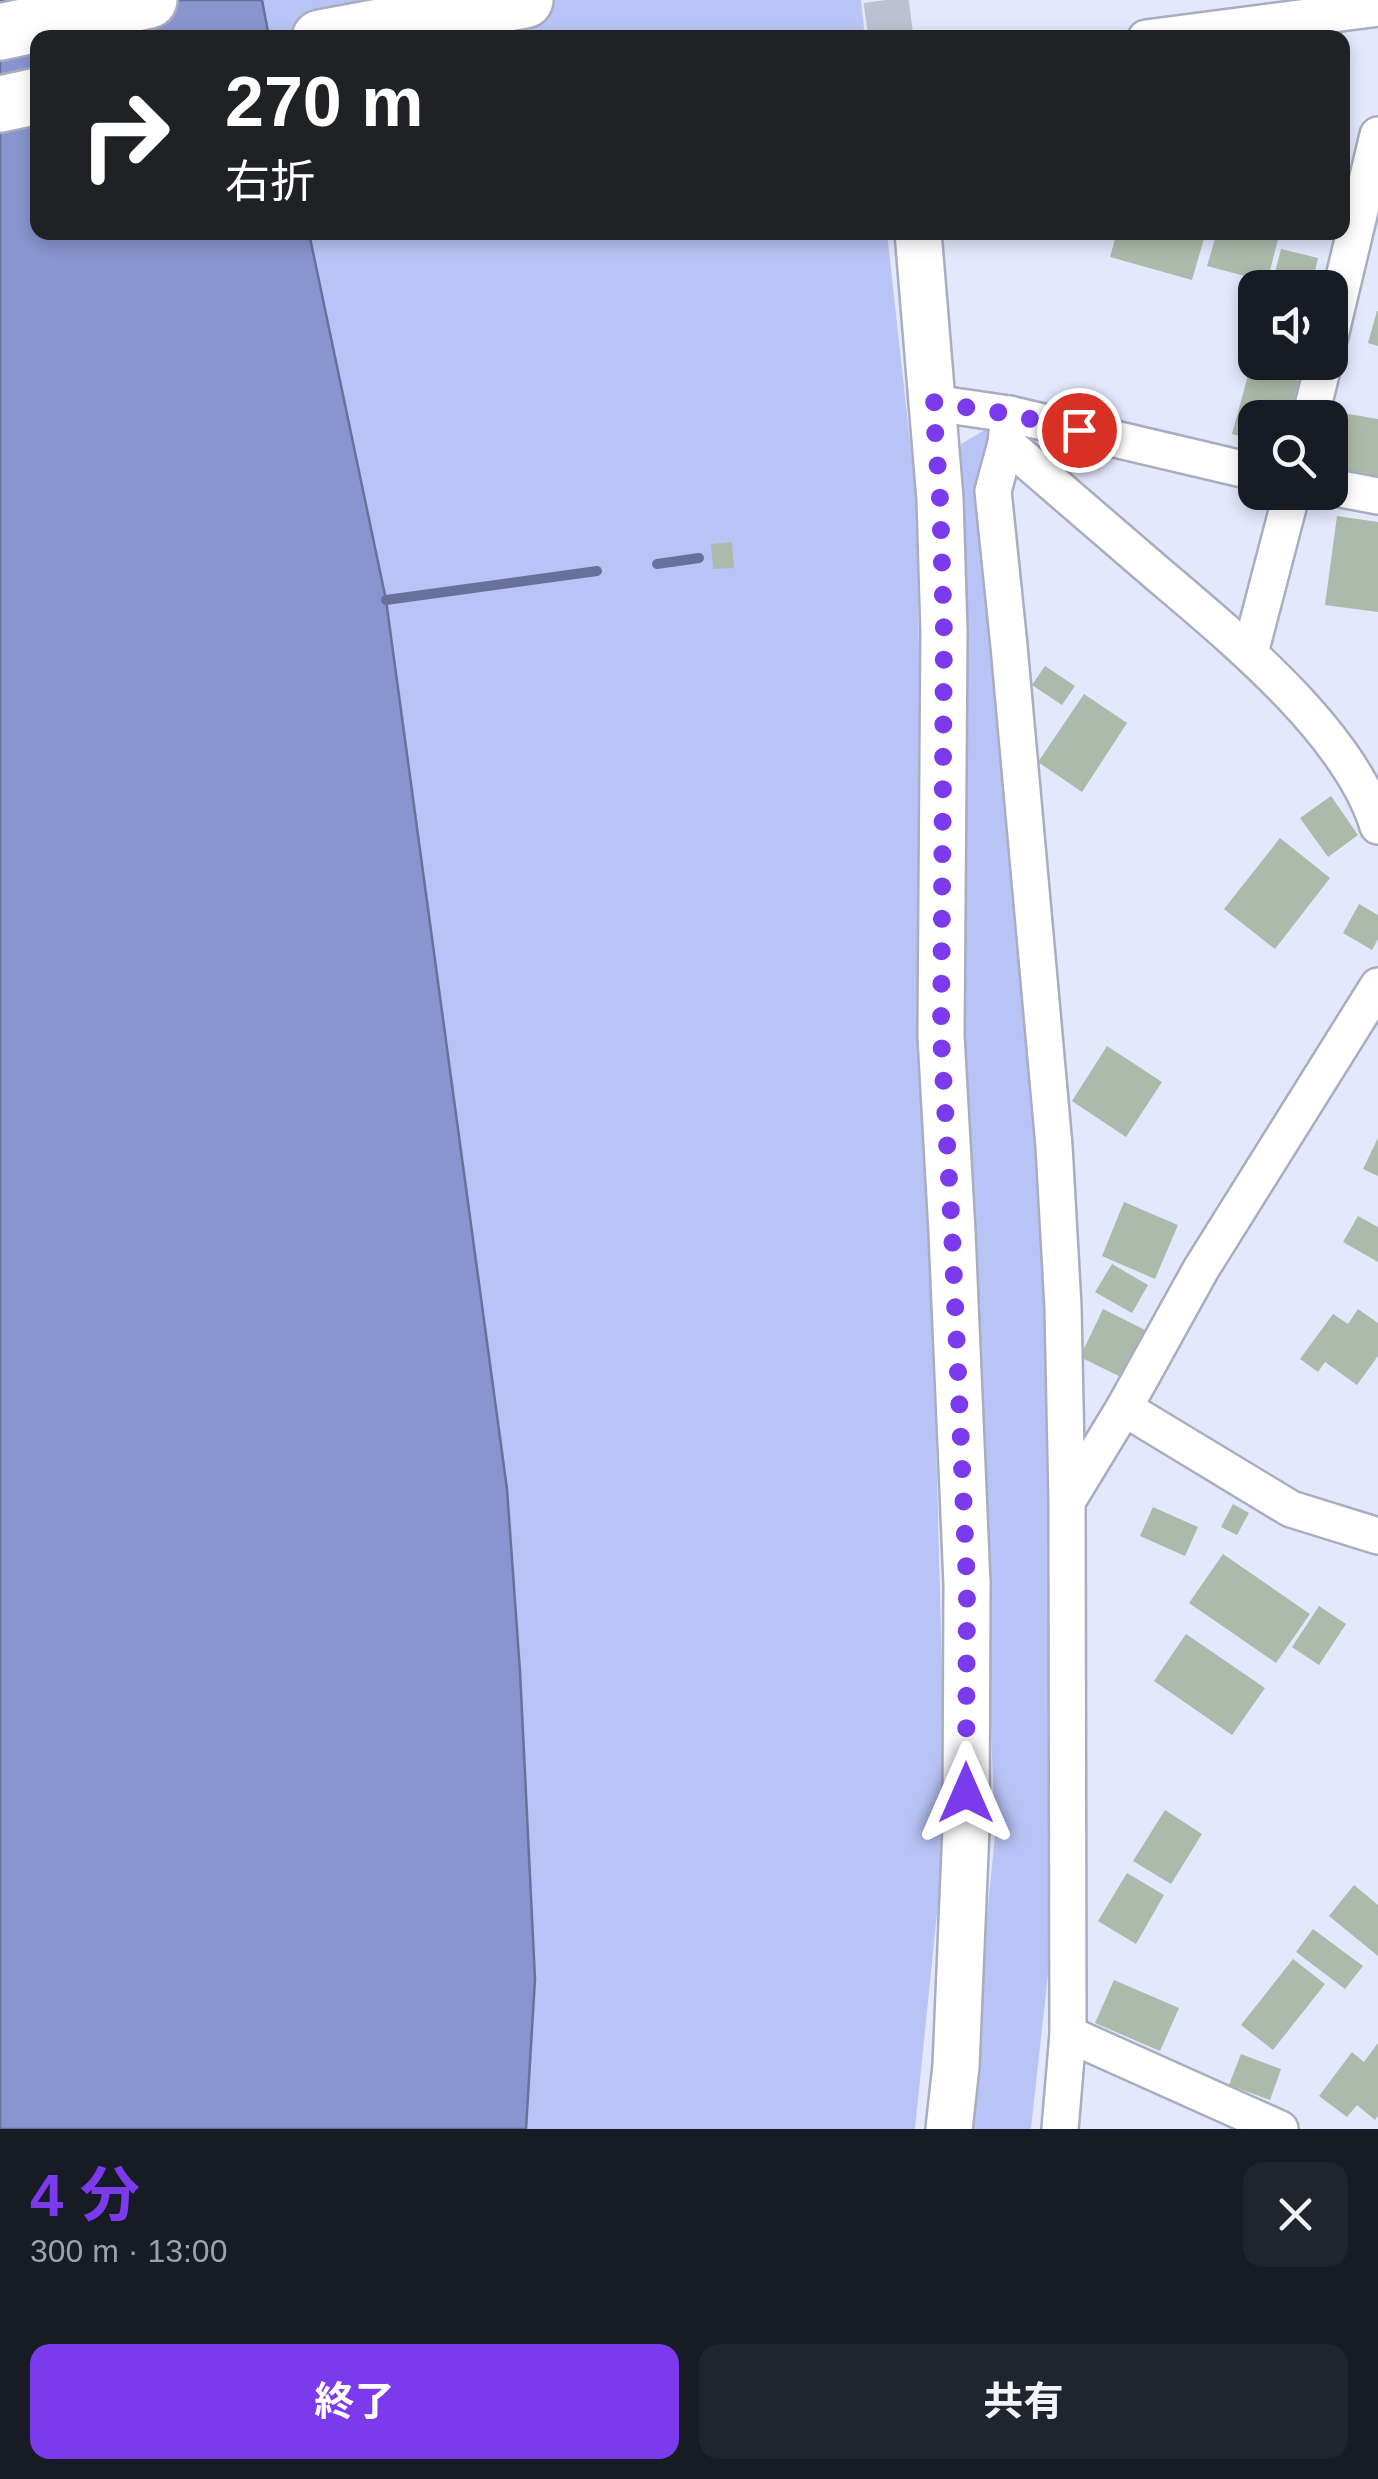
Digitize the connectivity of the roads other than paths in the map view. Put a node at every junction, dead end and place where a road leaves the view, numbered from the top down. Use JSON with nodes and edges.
{"nodes":[{"id":1,"x":149,"y":0,"type":"edge"},
{"id":2,"x":525,"y":0,"type":"edge"},
{"id":3,"x":1378,"y":8,"type":"edge"},
{"id":4,"x":363,"y":30,"type":"edge"},
{"id":5,"x":1208,"y":30,"type":"edge"},
{"id":6,"x":0,"y":32,"type":"edge"},
{"id":7,"x":30,"y":98,"type":"edge"},
{"id":8,"x":0,"y":104,"type":"edge"},
{"id":9,"x":1378,"y":135,"type":"edge"},
{"id":10,"x":919,"y":240,"type":"edge"},
{"id":11,"x":1346,"y":270,"type":"edge"},
{"id":12,"x":933,"y":402,"type":"junction"},
{"id":13,"x":1007,"y":429,"type":"junction"},
{"id":14,"x":1238,"y":469,"type":"edge"},
{"id":15,"x":1348,"y":490,"type":"edge"},
{"id":16,"x":1378,"y":496,"type":"edge"},
{"id":17,"x":1287,"y":510,"type":"edge"},
{"id":18,"x":1250,"y":653,"type":"junction"},
{"id":19,"x":1378,"y":826,"type":"edge"},
{"id":20,"x":1378,"y":986,"type":"edge"},
{"id":21,"x":1124,"y":1408,"type":"junction"},
{"id":22,"x":1068,"y":1501,"type":"junction"},
{"id":23,"x":1378,"y":1536,"type":"edge"},
{"id":24,"x":1068,"y":2034,"type":"junction"},
{"id":25,"x":949,"y":2129,"type":"edge"},
{"id":26,"x":1060,"y":2129,"type":"edge"},
{"id":27,"x":1280,"y":2129,"type":"edge"}],
"edges":[{"from":1,"to":6,"type":"highway"},
{"from":2,"to":4,"type":"highway"},
{"from":3,"to":5,"type":"street"},
{"from":7,"to":8,"type":"highway"},
{"from":9,"to":11,"type":"street"},
{"from":10,"to":12,"type":"street"},
{"from":12,"to":13,"type":"street"},
{"from":12,"to":25,"type":"street"},
{"from":13,"to":14,"type":"street"},
{"from":13,"to":18,"type":"street"},
{"from":13,"to":22,"type":"street"},
{"from":15,"to":16,"type":"street"},
{"from":17,"to":18,"type":"street"},
{"from":18,"to":19,"type":"street"},
{"from":20,"to":21,"type":"street"},
{"from":21,"to":22,"type":"street"},
{"from":21,"to":23,"type":"street"},
{"from":22,"to":24,"type":"street"},
{"from":24,"to":26,"type":"street"},
{"from":24,"to":27,"type":"street"}]}
